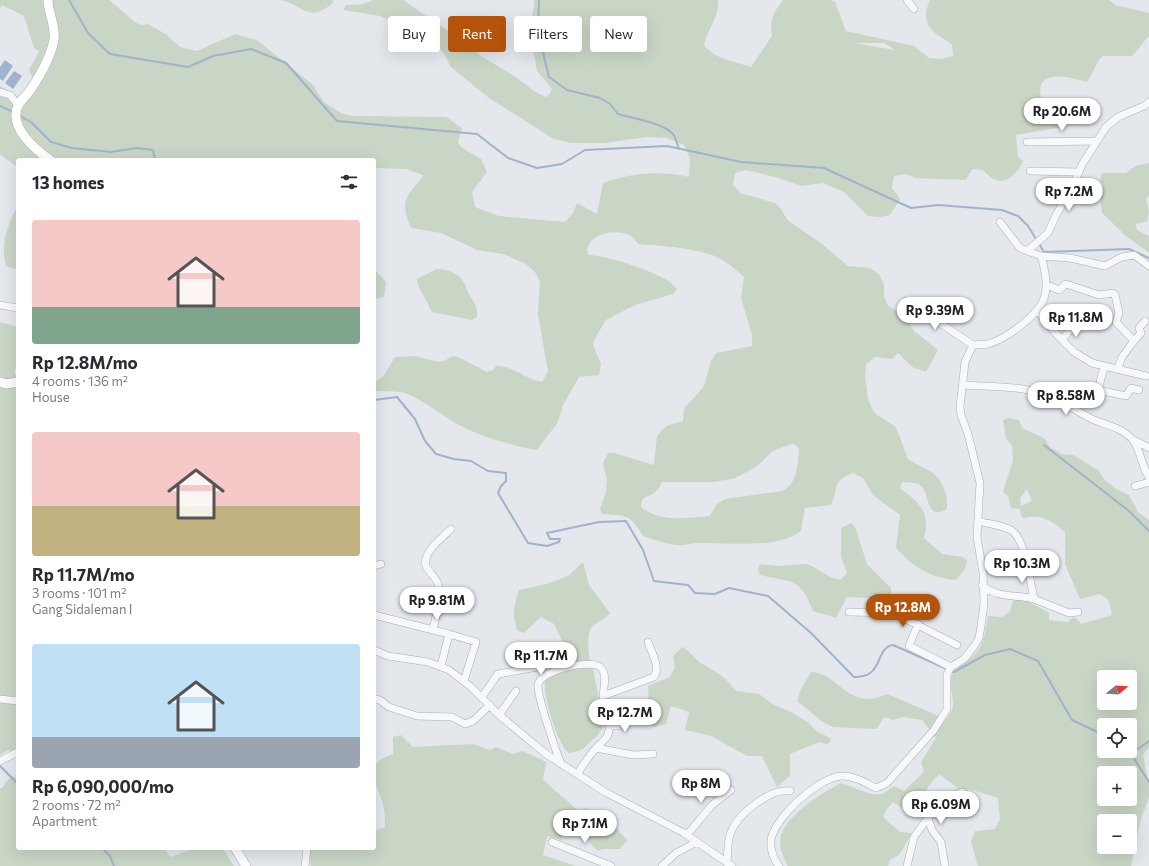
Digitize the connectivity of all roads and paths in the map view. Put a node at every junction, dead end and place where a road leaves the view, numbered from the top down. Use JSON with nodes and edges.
{"nodes":[{"id":1,"x":48,"y":0,"type":"edge"},
{"id":2,"x":907,"y":0,"type":"edge"},
{"id":3,"x":914,"y":9,"type":"dead end"},
{"id":4,"x":0,"y":92,"type":"edge"},
{"id":5,"x":1149,"y":102,"type":"edge"},
{"id":6,"x":17,"y":111,"type":"junction"},
{"id":7,"x":1097,"y":141,"type":"junction"},
{"id":8,"x":1027,"y":142,"type":"dead end"},
{"id":9,"x":47,"y":158,"type":"edge"},
{"id":10,"x":1030,"y":171,"type":"dead end"},
{"id":11,"x":1078,"y":172,"type":"junction"},
{"id":12,"x":1000,"y":222,"type":"dead end"},
{"id":13,"x":1027,"y":251,"type":"junction"},
{"id":14,"x":1041,"y":256,"type":"junction"},
{"id":15,"x":1149,"y":266,"type":"edge"},
{"id":16,"x":1047,"y":286,"type":"junction"},
{"id":17,"x":907,"y":301,"type":"dead end"},
{"id":18,"x":0,"y":305,"type":"edge"},
{"id":19,"x":16,"y":308,"type":"edge"},
{"id":20,"x":1037,"y":310,"type":"junction"},
{"id":21,"x":1145,"y":321,"type":"dead end"},
{"id":22,"x":1076,"y":323,"type":"dead end"},
{"id":23,"x":1062,"y":340,"type":"junction"},
{"id":24,"x":1134,"y":341,"type":"junction"},
{"id":25,"x":973,"y":345,"type":"junction"},
{"id":26,"x":1104,"y":366,"type":"junction"},
{"id":27,"x":1118,"y":368,"type":"junction"},
{"id":28,"x":1146,"y":376,"type":"dead end"},
{"id":29,"x":0,"y":382,"type":"edge"},
{"id":30,"x":16,"y":382,"type":"edge"},
{"id":31,"x":963,"y":385,"type":"junction"},
{"id":32,"x":1098,"y":390,"type":"junction"},
{"id":33,"x":1139,"y":390,"type":"dead end"},
{"id":34,"x":1056,"y":399,"type":"junction"},
{"id":35,"x":1134,"y":440,"type":"junction"},
{"id":36,"x":1149,"y":448,"type":"edge"},
{"id":37,"x":1149,"y":478,"type":"edge"},
{"id":38,"x":1149,"y":482,"type":"edge"},
{"id":39,"x":1135,"y":486,"type":"dead end"},
{"id":40,"x":978,"y":521,"type":"junction"},
{"id":41,"x":451,"y":529,"type":"dead end"},
{"id":42,"x":982,"y":585,"type":"junction"},
{"id":43,"x":1034,"y":599,"type":"junction"},
{"id":44,"x":849,"y":612,"type":"dead end"},
{"id":45,"x":1078,"y":612,"type":"dead end"},
{"id":46,"x":376,"y":616,"type":"edge"},
{"id":47,"x":918,"y":624,"type":"junction"},
{"id":48,"x":432,"y":630,"type":"junction"},
{"id":49,"x":449,"y":634,"type":"junction"},
{"id":50,"x":648,"y":642,"type":"dead end"},
{"id":51,"x":957,"y":645,"type":"dead end"},
{"id":52,"x":376,"y":651,"type":"edge"},
{"id":53,"x":537,"y":654,"type":"dead end"},
{"id":54,"x":442,"y":666,"type":"junction"},
{"id":55,"x":543,"y":666,"type":"junction"},
{"id":56,"x":949,"y":670,"type":"junction"},
{"id":57,"x":546,"y":675,"type":"junction"},
{"id":58,"x":464,"y":681,"type":"junction"},
{"id":59,"x":516,"y":691,"type":"dead end"},
{"id":60,"x":603,"y":696,"type":"junction"},
{"id":61,"x":482,"y":697,"type":"junction"},
{"id":62,"x":0,"y":699,"type":"edge"},
{"id":63,"x":376,"y":699,"type":"edge"},
{"id":64,"x":16,"y":701,"type":"edge"},
{"id":65,"x":490,"y":705,"type":"junction"},
{"id":66,"x":632,"y":714,"type":"dead end"},
{"id":67,"x":500,"y":715,"type":"junction"},
{"id":68,"x":609,"y":726,"type":"junction"},
{"id":69,"x":596,"y":748,"type":"junction"},
{"id":70,"x":16,"y":753,"type":"edge"},
{"id":71,"x":653,"y":754,"type":"dead end"},
{"id":72,"x":0,"y":761,"type":"edge"},
{"id":73,"x":561,"y":764,"type":"junction"},
{"id":74,"x":578,"y":773,"type":"junction"},
{"id":75,"x":731,"y":790,"type":"dead end"},
{"id":76,"x":790,"y":791,"type":"dead end"},
{"id":77,"x":973,"y":806,"type":"dead end"},
{"id":78,"x":928,"y":818,"type":"junction"},
{"id":79,"x":687,"y":835,"type":"junction"},
{"id":80,"x":552,"y":842,"type":"dead end"},
{"id":81,"x":697,"y":842,"type":"junction"},
{"id":82,"x":236,"y":850,"type":"edge"},
{"id":83,"x":307,"y":850,"type":"edge"},
{"id":84,"x":729,"y":864,"type":"edge"},
{"id":85,"x":246,"y":866,"type":"edge"},
{"id":86,"x":304,"y":866,"type":"edge"},
{"id":87,"x":611,"y":866,"type":"edge"},
{"id":88,"x":662,"y":866,"type":"edge"},
{"id":89,"x":779,"y":866,"type":"edge"},
{"id":90,"x":907,"y":866,"type":"edge"},
{"id":91,"x":945,"y":866,"type":"edge"}],
"edges":[{"from":1,"to":6,"type":"street"},
{"from":2,"to":3,"type":"street"},
{"from":4,"to":6,"type":"street"},
{"from":5,"to":7,"type":"street"},
{"from":6,"to":9,"type":"street"},
{"from":7,"to":8,"type":"street"},
{"from":7,"to":11,"type":"street"},
{"from":10,"to":11,"type":"street"},
{"from":11,"to":13,"type":"street"},
{"from":12,"to":13,"type":"street"},
{"from":13,"to":14,"type":"street"},
{"from":14,"to":15,"type":"street"},
{"from":14,"to":16,"type":"street"},
{"from":16,"to":20,"type":"street"},
{"from":16,"to":24,"type":"street"},
{"from":17,"to":25,"type":"street"},
{"from":18,"to":19,"type":"street"},
{"from":20,"to":23,"type":"street"},
{"from":20,"to":25,"type":"street"},
{"from":21,"to":24,"type":"street"},
{"from":22,"to":23,"type":"street"},
{"from":23,"to":26,"type":"street"},
{"from":24,"to":27,"type":"street"},
{"from":25,"to":31,"type":"street"},
{"from":26,"to":27,"type":"street"},
{"from":26,"to":32,"type":"street"},
{"from":27,"to":28,"type":"street"},
{"from":29,"to":30,"type":"street"},
{"from":31,"to":34,"type":"street"},
{"from":31,"to":40,"type":"street"},
{"from":32,"to":33,"type":"street"},
{"from":32,"to":34,"type":"street"},
{"from":34,"to":35,"type":"street"},
{"from":35,"to":36,"type":"street"},
{"from":35,"to":37,"type":"street"},
{"from":38,"to":39,"type":"street"},
{"from":40,"to":42,"type":"street"},
{"from":40,"to":43,"type":"street"},
{"from":41,"to":48,"type":"street"},
{"from":42,"to":43,"type":"street"},
{"from":42,"to":56,"type":"street"},
{"from":43,"to":45,"type":"street"},
{"from":44,"to":47,"type":"street"},
{"from":46,"to":48,"type":"street"},
{"from":47,"to":51,"type":"street"},
{"from":47,"to":56,"type":"street"},
{"from":48,"to":49,"type":"street"},
{"from":49,"to":54,"type":"street"},
{"from":49,"to":58,"type":"street"},
{"from":50,"to":60,"type":"street"},
{"from":52,"to":54,"type":"street"},
{"from":53,"to":55,"type":"street"},
{"from":54,"to":58,"type":"street"},
{"from":55,"to":57,"type":"street"},
{"from":55,"to":61,"type":"street"},
{"from":56,"to":89,"type":"street"},
{"from":57,"to":60,"type":"street"},
{"from":57,"to":73,"type":"street"},
{"from":58,"to":61,"type":"street"},
{"from":59,"to":67,"type":"street"},
{"from":60,"to":68,"type":"street"},
{"from":61,"to":65,"type":"street"},
{"from":62,"to":64,"type":"street"},
{"from":63,"to":65,"type":"street"},
{"from":65,"to":67,"type":"street"},
{"from":66,"to":68,"type":"street"},
{"from":67,"to":73,"type":"street"},
{"from":68,"to":69,"type":"street"},
{"from":69,"to":71,"type":"street"},
{"from":69,"to":74,"type":"street"},
{"from":70,"to":72,"type":"street"},
{"from":73,"to":74,"type":"street"},
{"from":74,"to":79,"type":"street"},
{"from":75,"to":79,"type":"street"},
{"from":76,"to":84,"type":"street"},
{"from":77,"to":78,"type":"street"},
{"from":78,"to":90,"type":"street"},
{"from":78,"to":91,"type":"street"},
{"from":79,"to":81,"type":"street"},
{"from":80,"to":87,"type":"street"},
{"from":81,"to":84,"type":"street"},
{"from":81,"to":88,"type":"street"},
{"from":82,"to":85,"type":"street"},
{"from":83,"to":86,"type":"street"}]}
